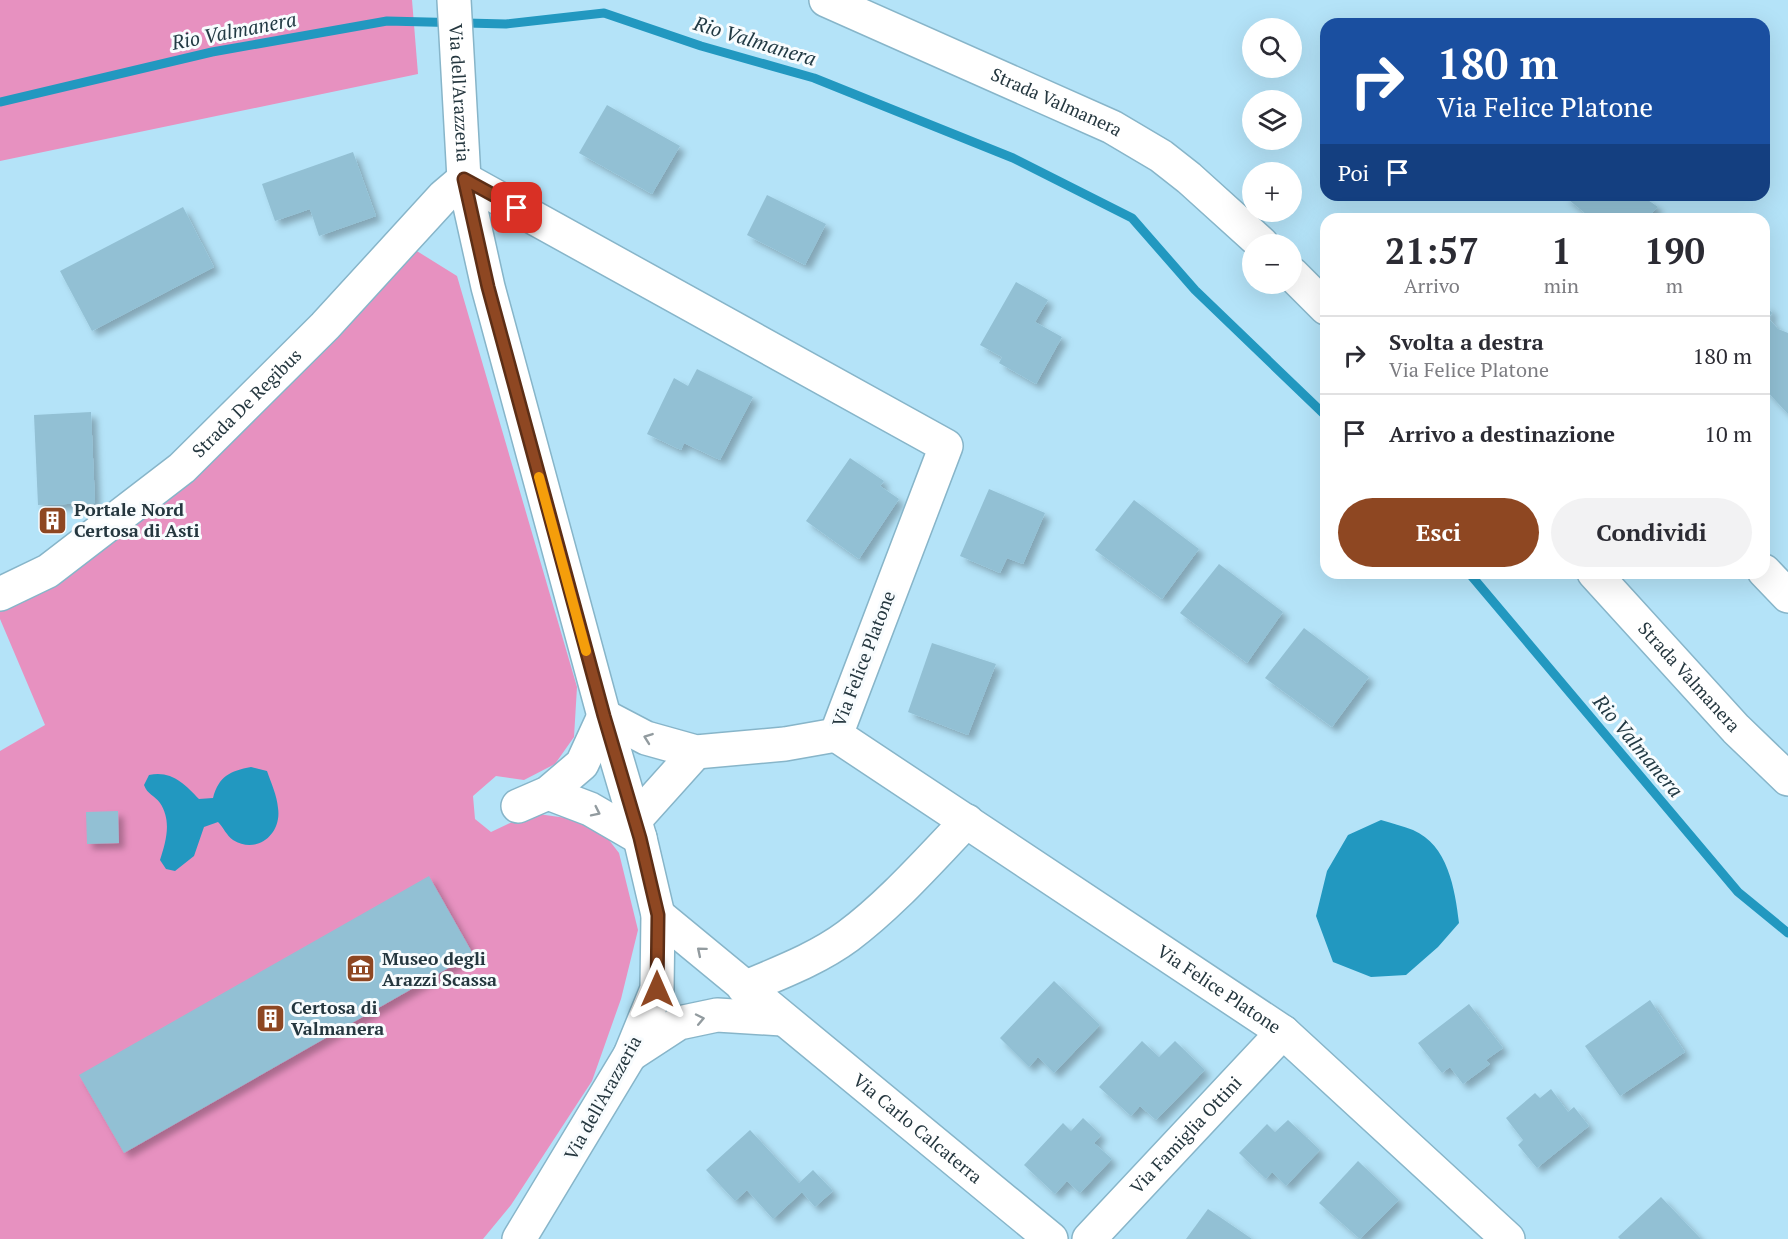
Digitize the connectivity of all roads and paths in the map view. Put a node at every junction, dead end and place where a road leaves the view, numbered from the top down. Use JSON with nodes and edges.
{"nodes":[{"id":1,"x":826,"y":0,"type":"edge"},
{"id":2,"x":454,"y":5,"type":"edge"},
{"id":3,"x":464,"y":179,"type":"junction"},
{"id":4,"x":1251,"y":234,"type":"edge"},
{"id":5,"x":1302,"y":284,"type":"edge"},
{"id":6,"x":1320,"y":302,"type":"edge"},
{"id":7,"x":1770,"y":577,"type":"edge"},
{"id":8,"x":1599,"y":579,"type":"edge"},
{"id":9,"x":0,"y":594,"type":"edge"},
{"id":10,"x":1788,"y":596,"type":"edge"},
{"id":11,"x":604,"y":716,"type":"junction"},
{"id":12,"x":836,"y":735,"type":"junction"},
{"id":13,"x":696,"y":752,"type":"junction"},
{"id":14,"x":1788,"y":780,"type":"edge"},
{"id":15,"x":548,"y":793,"type":"junction"},
{"id":16,"x":518,"y":806,"type":"dead end"},
{"id":17,"x":967,"y":821,"type":"junction"},
{"id":18,"x":637,"y":829,"type":"junction"},
{"id":19,"x":658,"y":915,"type":"junction"},
{"id":20,"x":744,"y":987,"type":"junction"},
{"id":21,"x":782,"y":1019,"type":"junction"},
{"id":22,"x":1283,"y":1032,"type":"junction"},
{"id":23,"x":630,"y":1055,"type":"junction"},
{"id":24,"x":519,"y":1239,"type":"edge"},
{"id":25,"x":1051,"y":1239,"type":"edge"},
{"id":26,"x":1089,"y":1239,"type":"edge"},
{"id":27,"x":1508,"y":1239,"type":"edge"}],
"edges":[{"from":1,"to":4,"type":"street","name":"Strada Valmanera"},
{"from":2,"to":3,"type":"street","name":"Via dell'Arazzeria"},
{"from":3,"to":9,"type":"street","name":"Strada De Regibus"},
{"from":3,"to":11,"type":"street","name":"Via dell'Arazzeria"},
{"from":3,"to":12,"type":"street","name":"Via Felice Platone"},
{"from":5,"to":6,"type":"street"},
{"from":7,"to":10,"type":"street"},
{"from":8,"to":14,"type":"street","name":"Strada Valmanera"},
{"from":13,"to":11,"type":"street","one_way":true},
{"from":11,"to":15,"type":"street"},
{"from":11,"to":18,"type":"street","name":"Via dell'Arazzeria"},
{"from":12,"to":13,"type":"street"},
{"from":12,"to":17,"type":"street","name":"Via Felice Platone"},
{"from":13,"to":18,"type":"street"},
{"from":15,"to":16,"type":"street"},
{"from":15,"to":18,"type":"street","one_way":true},
{"from":17,"to":20,"type":"street"},
{"from":17,"to":22,"type":"street","name":"Via Felice Platone"},
{"from":18,"to":19,"type":"street","name":"Via dell'Arazzeria"},
{"from":20,"to":19,"type":"street","name":"Via Carlo Calcaterra","one_way":true},
{"from":19,"to":23,"type":"street","name":"Via dell'Arazzeria"},
{"from":20,"to":21,"type":"street","name":"Via Carlo Calcaterra"},
{"from":23,"to":21,"type":"street","one_way":true},
{"from":21,"to":25,"type":"street","name":"Via Carlo Calcaterra"},
{"from":22,"to":26,"type":"street","name":"Via Famiglia Ottini"},
{"from":22,"to":27,"type":"street","name":"Via Felice Platone"},
{"from":23,"to":24,"type":"street","name":"Via dell'Arazzeria"}]}
